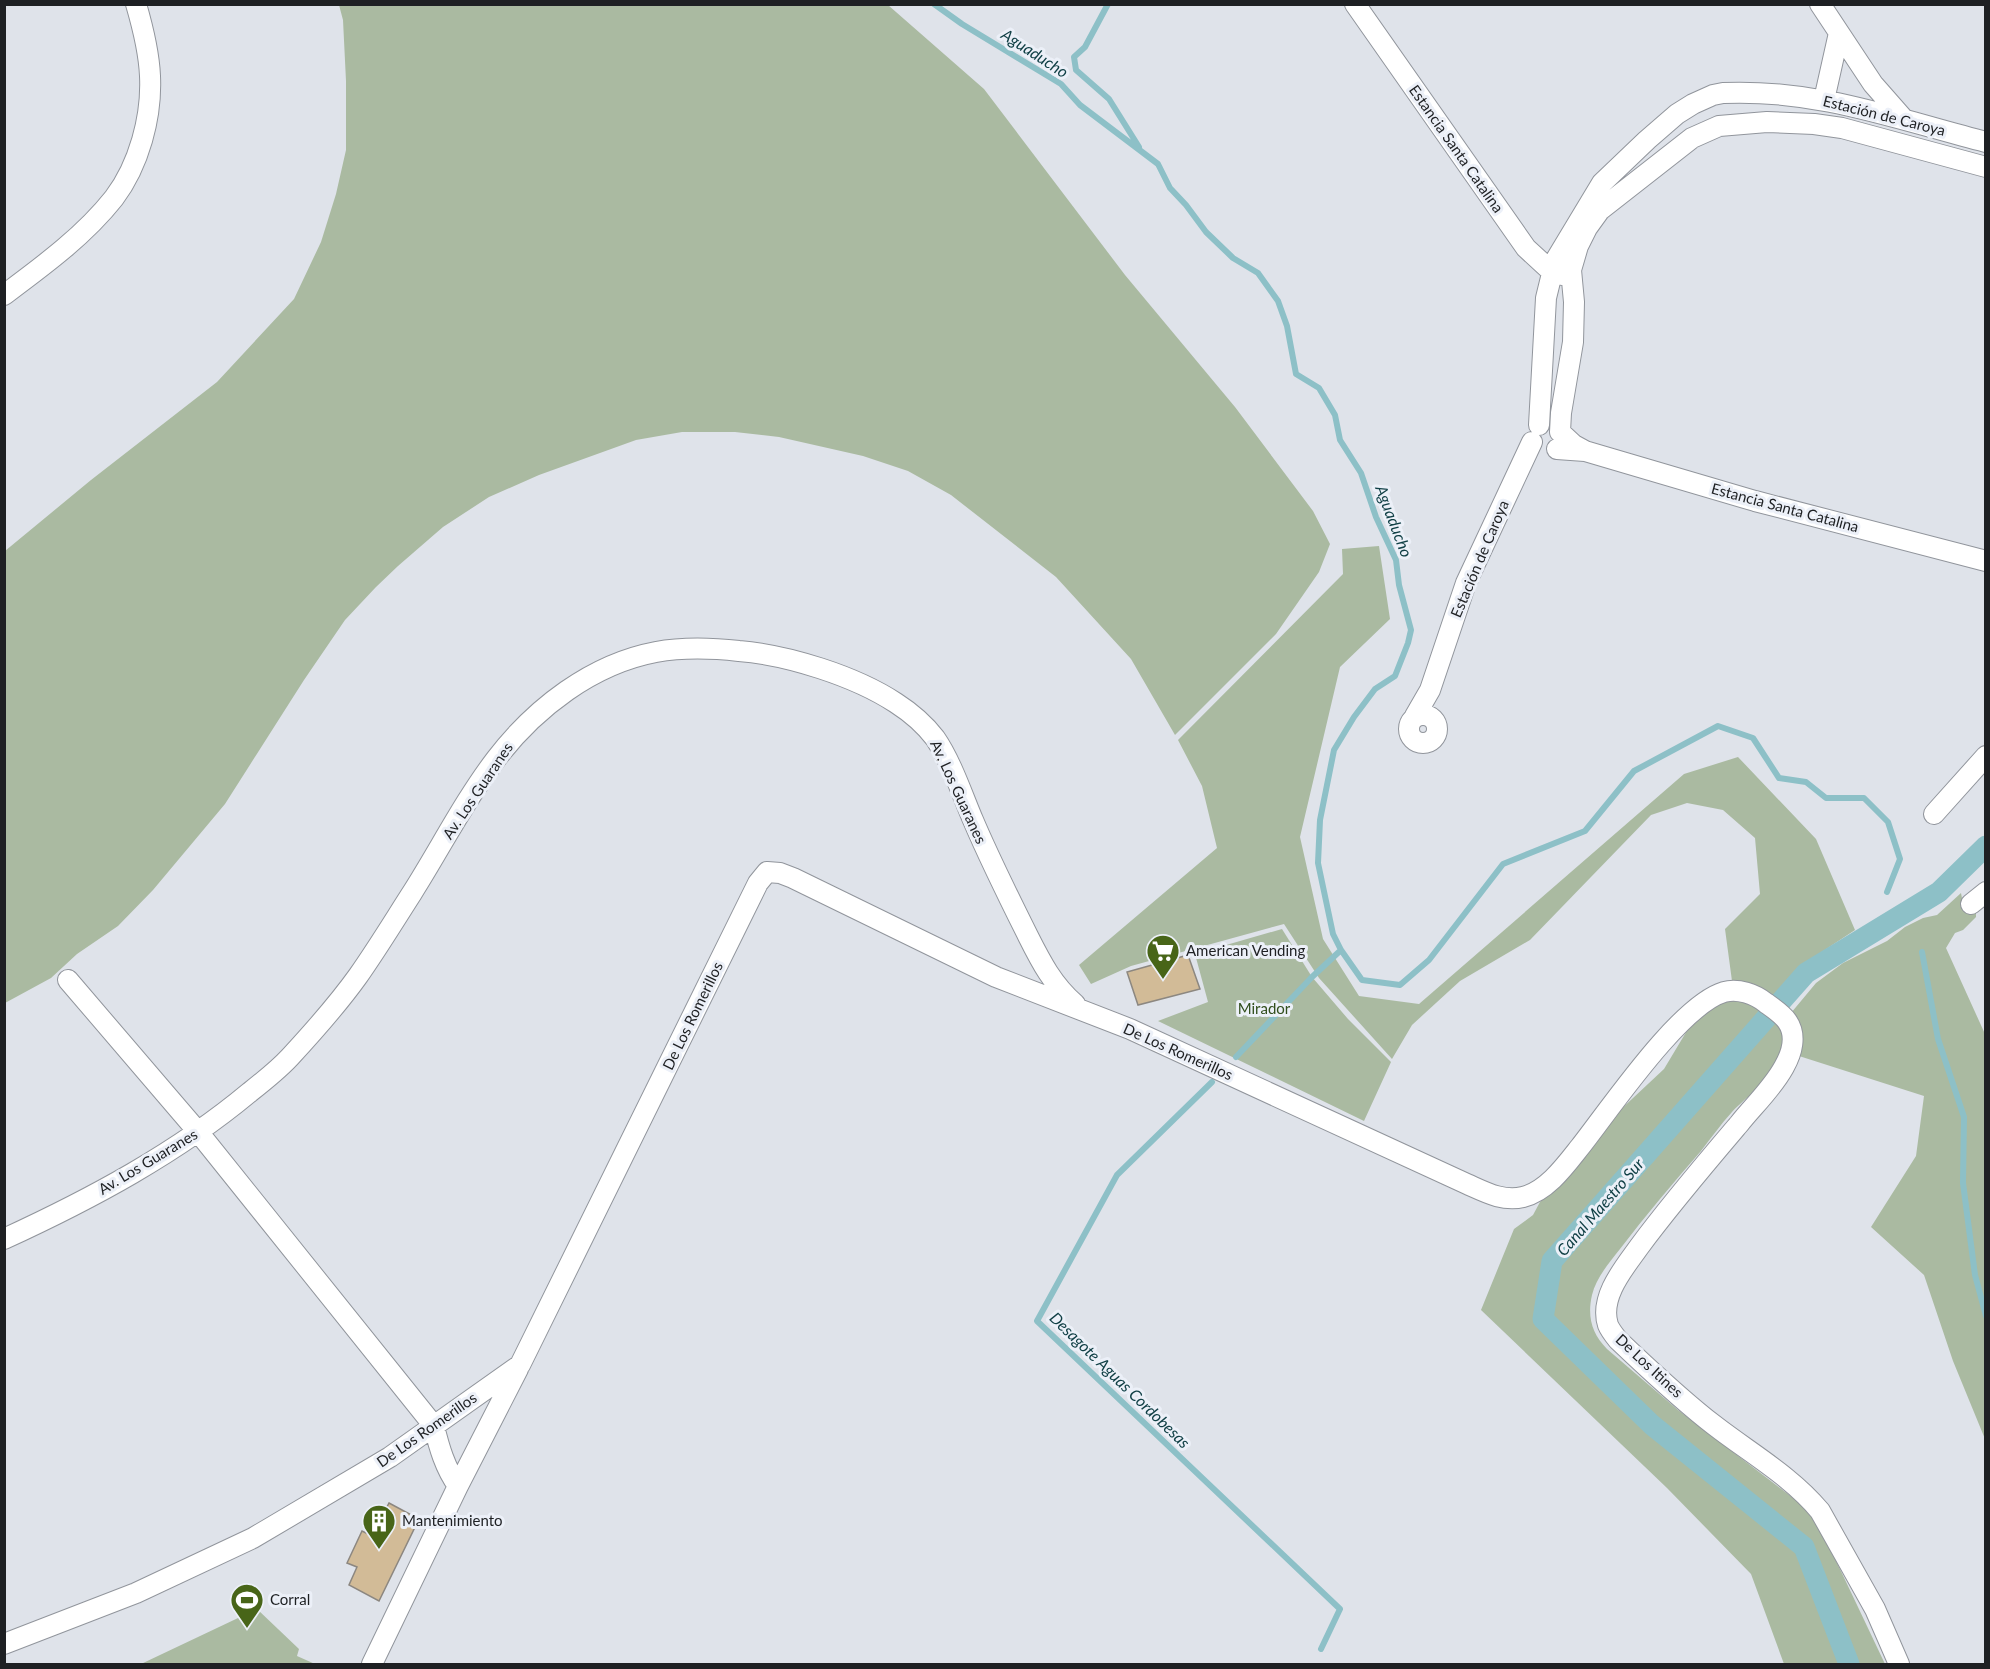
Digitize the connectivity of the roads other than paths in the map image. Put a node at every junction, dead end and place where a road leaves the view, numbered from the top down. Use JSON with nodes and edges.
{"nodes":[{"id":1,"x":136,"y":4,"type":"edge"},
{"id":2,"x":1355,"y":4,"type":"edge"},
{"id":3,"x":1820,"y":4,"type":"edge"},
{"id":4,"x":1839,"y":33,"type":"junction"},
{"id":5,"x":1824,"y":99,"type":"junction"},
{"id":6,"x":1902,"y":117,"type":"junction"},
{"id":7,"x":1986,"y":142,"type":"edge"},
{"id":8,"x":1986,"y":167,"type":"edge"},
{"id":9,"x":1552,"y":272,"type":"junction"},
{"id":10,"x":1572,"y":277,"type":"junction"},
{"id":11,"x":4,"y":295,"type":"edge"},
{"id":12,"x":1547,"y":440,"type":"junction"},
{"id":13,"x":1986,"y":561,"type":"edge"},
{"id":14,"x":1430,"y":690,"type":"junction"},
{"id":15,"x":1415,"y":716,"type":"junction"},
{"id":16,"x":1435,"y":721,"type":"junction"},
{"id":17,"x":1986,"y":756,"type":"edge"},
{"id":18,"x":1934,"y":814,"type":"dead end"},
{"id":19,"x":68,"y":980,"type":"dead end"},
{"id":20,"x":1082,"y":1009,"type":"junction"},
{"id":21,"x":199,"y":1133,"type":"junction"},
{"id":22,"x":1513,"y":1198,"type":"joint"},
{"id":23,"x":4,"y":1239,"type":"edge"},
{"id":24,"x":520,"y":1365,"type":"junction"},
{"id":25,"x":434,"y":1426,"type":"junction"},
{"id":26,"x":458,"y":1486,"type":"junction"},
{"id":27,"x":4,"y":1644,"type":"edge"},
{"id":28,"x":372,"y":1665,"type":"edge"},
{"id":29,"x":1899,"y":1665,"type":"edge"}],
"edges":[{"from":1,"to":11,"type":"street"},
{"from":2,"to":9,"type":"street","name":"Estancia Santa Catalina"},
{"from":3,"to":4,"type":"street"},
{"from":4,"to":5,"type":"street"},
{"from":4,"to":6,"type":"street"},
{"from":5,"to":6,"type":"street","name":"Estación de Caroya"},
{"from":5,"to":9,"type":"street","name":"Estación de Caroya"},
{"from":6,"to":7,"type":"street","name":"Estación de Caroya"},
{"from":8,"to":10,"type":"street","name":"Estación de Caroya"},
{"from":9,"to":10,"type":"street","name":"Estancia Santa Catalina"},
{"from":9,"to":12,"type":"street","name":"Estación de Caroya"},
{"from":10,"to":12,"type":"street","name":"Estación de Caroya"},
{"from":12,"to":13,"type":"street","name":"Estancia Santa Catalina"},
{"from":12,"to":14,"type":"street","name":"Estación de Caroya"},
{"from":14,"to":15,"type":"street","name":"Estación de Caroya"},
{"from":14,"to":16,"type":"street","name":"Estación de Caroya"},
{"from":15,"to":16,"type":"street"},
{"from":15,"to":16,"type":"street"},
{"from":17,"to":18,"type":"street"},
{"from":19,"to":21,"type":"street"},
{"from":20,"to":21,"type":"street","name":"Av. Los Guaranes"},
{"from":20,"to":22,"type":"street","name":"De Los Romerillos"},
{"from":20,"to":24,"type":"street","name":"De Los Romerillos"},
{"from":21,"to":23,"type":"street","name":"Av. Los Guaranes"},
{"from":21,"to":25,"type":"street"},
{"from":22,"to":29,"type":"street","name":"De Los Itines"},
{"from":24,"to":25,"type":"street","name":"De Los Romerillos"},
{"from":24,"to":26,"type":"street"},
{"from":25,"to":26,"type":"street"},
{"from":25,"to":27,"type":"street","name":"De Los Romerillos"},
{"from":26,"to":28,"type":"street"}]}
